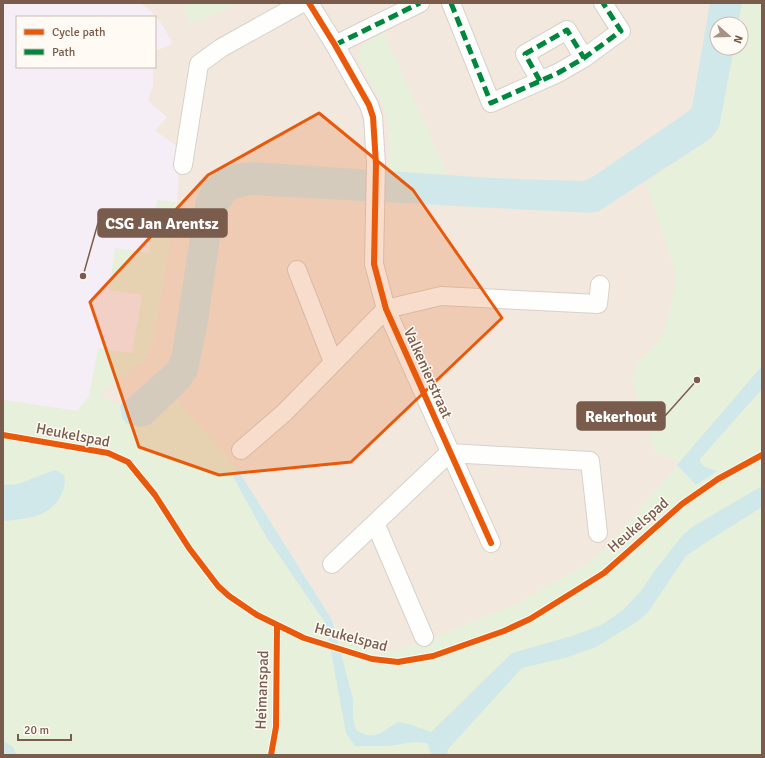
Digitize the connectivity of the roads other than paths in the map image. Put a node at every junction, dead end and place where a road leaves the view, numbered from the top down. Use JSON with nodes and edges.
{"nodes":[{"id":1,"x":302,"y":3,"type":"edge"},
{"id":2,"x":309,"y":3,"type":"edge"},
{"id":3,"x":420,"y":3,"type":"edge"},
{"id":4,"x":451,"y":3,"type":"edge"},
{"id":5,"x":603,"y":3,"type":"edge"},
{"id":6,"x":335,"y":45,"type":"junction"},
{"id":7,"x":584,"y":58,"type":"junction"},
{"id":8,"x":540,"y":81,"type":"junction"},
{"id":9,"x":183,"y":165,"type":"dead end"},
{"id":10,"x":297,"y":270,"type":"dead end"},
{"id":11,"x":600,"y":285,"type":"dead end"},
{"id":12,"x":386,"y":309,"type":"junction"},
{"id":13,"x":333,"y":362,"type":"junction"},
{"id":14,"x":240,"y":450,"type":"dead end"},
{"id":15,"x":449,"y":453,"type":"junction"},
{"id":16,"x":376,"y":525,"type":"junction"},
{"id":17,"x":598,"y":533,"type":"dead end"},
{"id":18,"x":491,"y":543,"type":"dead end"},
{"id":19,"x":332,"y":564,"type":"dead end"},
{"id":20,"x":424,"y":637,"type":"dead end"}],
"edges":[{"from":1,"to":9,"type":"street"},
{"from":2,"to":6,"type":"street"},
{"from":3,"to":6,"type":"street"},
{"from":4,"to":8,"type":"street"},
{"from":5,"to":7,"type":"street"},
{"from":6,"to":12,"type":"street","name":"Valkenierstraat"},
{"from":7,"to":8,"type":"street"},
{"from":7,"to":8,"type":"street"},
{"from":10,"to":13,"type":"street"},
{"from":11,"to":12,"type":"street","name":"Valkenierstraat"},
{"from":12,"to":13,"type":"street"},
{"from":12,"to":15,"type":"street","name":"Valkenierstraat"},
{"from":13,"to":14,"type":"street"},
{"from":15,"to":16,"type":"street"},
{"from":15,"to":17,"type":"street"},
{"from":15,"to":18,"type":"street","name":"Valkenierstraat"},
{"from":16,"to":19,"type":"street"},
{"from":16,"to":20,"type":"street"}]}
